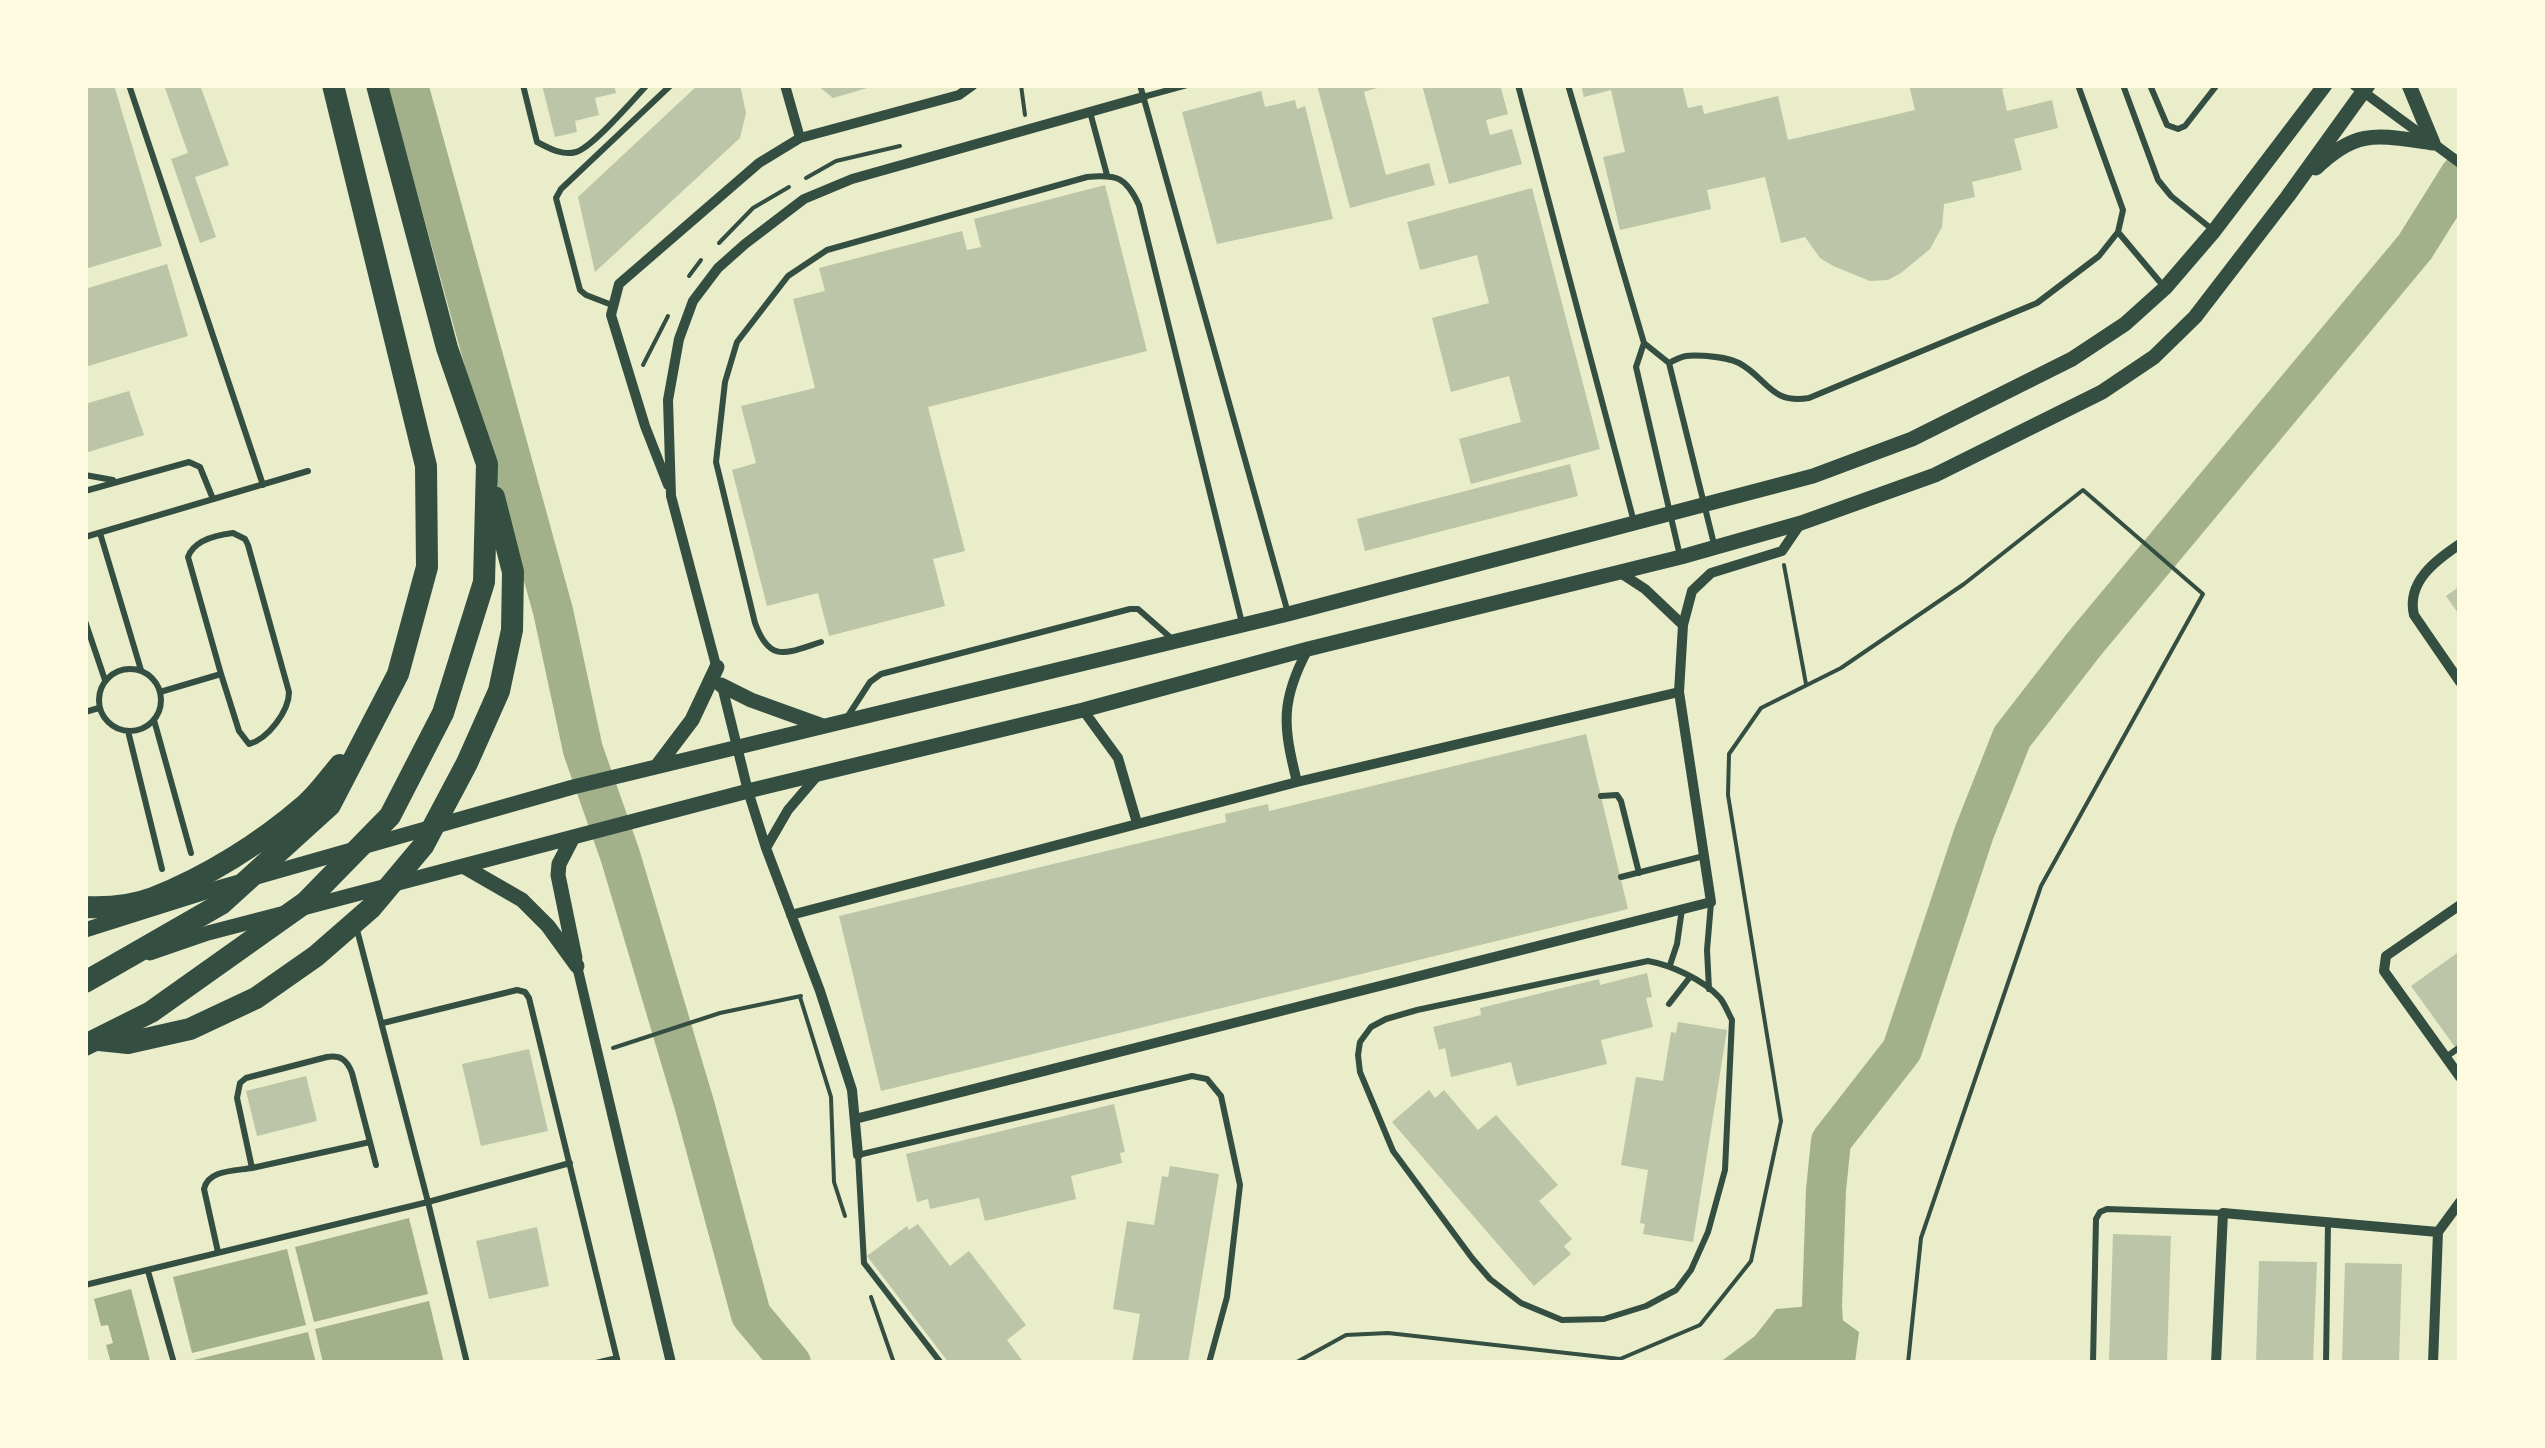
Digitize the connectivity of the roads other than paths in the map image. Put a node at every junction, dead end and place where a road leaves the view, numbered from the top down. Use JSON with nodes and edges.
{"nodes":[{"id":1,"x":129,"y":85,"type":"edge"},
{"id":2,"x":334,"y":85,"type":"edge"},
{"id":3,"x":377,"y":85,"type":"edge"},
{"id":4,"x":523,"y":85,"type":"edge"},
{"id":5,"x":647,"y":85,"type":"edge"},
{"id":6,"x":671,"y":85,"type":"edge"},
{"id":7,"x":785,"y":85,"type":"edge"},
{"id":8,"x":973,"y":85,"type":"edge"},
{"id":9,"x":1187,"y":85,"type":"edge"},
{"id":10,"x":1518,"y":85,"type":"edge"},
{"id":11,"x":1568,"y":85,"type":"edge"},
{"id":12,"x":2078,"y":85,"type":"edge"},
{"id":13,"x":2123,"y":85,"type":"edge"},
{"id":14,"x":2150,"y":85,"type":"edge"},
{"id":15,"x":2217,"y":85,"type":"edge"},
{"id":16,"x":2325,"y":85,"type":"edge"},
{"id":17,"x":2409,"y":85,"type":"edge"},
{"id":18,"x":2362,"y":87,"type":"edge"},
{"id":19,"x":958,"y":90,"type":"edge"},
{"id":20,"x":1142,"y":91,"type":"edge"},
{"id":21,"x":1090,"y":112,"type":"junction"},
{"id":22,"x":800,"y":138,"type":"junction"},
{"id":23,"x":2433,"y":143,"type":"junction"},
{"id":24,"x":2460,"y":163,"type":"edge"},
{"id":25,"x":1107,"y":175,"type":"junction"},
{"id":26,"x":2288,"y":196,"type":"junction"},
{"id":27,"x":2214,"y":231,"type":"junction"},
{"id":28,"x":2118,"y":232,"type":"junction"},
{"id":29,"x":2164,"y":288,"type":"junction"},
{"id":30,"x":612,"y":305,"type":"junction"},
{"id":31,"x":1644,"y":343,"type":"junction"},
{"id":32,"x":1669,"y":364,"type":"junction"},
{"id":33,"x":486,"y":464,"type":"junction"},
{"id":34,"x":308,"y":471,"type":"dead end"},
{"id":35,"x":85,"y":475,"type":"edge"},
{"id":36,"x":118,"y":481,"type":"junction"},
{"id":37,"x":263,"y":485,"type":"junction"},
{"id":38,"x":85,"y":491,"type":"edge"},
{"id":39,"x":672,"y":496,"type":"junction"},
{"id":40,"x":213,"y":500,"type":"junction"},
{"id":41,"x":1704,"y":505,"type":"junction"},
{"id":42,"x":1670,"y":514,"type":"junction"},
{"id":43,"x":1634,"y":523,"type":"junction"},
{"id":44,"x":1801,"y":523,"type":"junction"},
{"id":45,"x":100,"y":533,"type":"junction"},
{"id":46,"x":85,"y":537,"type":"edge"},
{"id":47,"x":2460,"y":544,"type":"edge"},
{"id":48,"x":1714,"y":548,"type":"junction"},
{"id":49,"x":1680,"y":557,"type":"junction"},
{"id":50,"x":1619,"y":572,"type":"junction"},
{"id":51,"x":1288,"y":614,"type":"junction"},
{"id":52,"x":85,"y":621,"type":"edge"},
{"id":53,"x":1242,"y":625,"type":"junction"},
{"id":54,"x":1683,"y":625,"type":"junction"},
{"id":55,"x":820,"y":642,"type":"dead end"},
{"id":56,"x":1175,"y":642,"type":"junction"},
{"id":57,"x":1308,"y":649,"type":"junction"},
{"id":58,"x":717,"y":667,"type":"junction"},
{"id":59,"x":141,"y":670,"type":"junction"},
{"id":60,"x":220,"y":674,"type":"junction"},
{"id":61,"x":105,"y":680,"type":"junction"},
{"id":62,"x":2460,"y":682,"type":"edge"},
{"id":63,"x":721,"y":684,"type":"junction"},
{"id":64,"x":160,"y":692,"type":"junction"},
{"id":65,"x":1678,"y":692,"type":"junction"},
{"id":66,"x":99,"y":708,"type":"junction"},
{"id":67,"x":1083,"y":710,"type":"junction"},
{"id":68,"x":85,"y":712,"type":"edge"},
{"id":69,"x":154,"y":720,"type":"junction"},
{"id":70,"x":845,"y":720,"type":"junction"},
{"id":71,"x":823,"y":726,"type":"junction"},
{"id":72,"x":128,"y":731,"type":"junction"},
{"id":73,"x":366,"y":736,"type":"junction"},
{"id":74,"x":736,"y":746,"type":"junction"},
{"id":75,"x":658,"y":766,"type":"junction"},
{"id":76,"x":821,"y":773,"type":"junction"},
{"id":77,"x":1298,"y":782,"type":"junction"},
{"id":78,"x":748,"y":791,"type":"junction"},
{"id":79,"x":1601,"y":796,"type":"dead end"},
{"id":80,"x":1137,"y":823,"type":"junction"},
{"id":81,"x":579,"y":835,"type":"junction"},
{"id":82,"x":766,"y":848,"type":"junction"},
{"id":83,"x":191,"y":853,"type":"dead end"},
{"id":84,"x":1704,"y":856,"type":"junction"},
{"id":85,"x":463,"y":866,"type":"junction"},
{"id":86,"x":162,"y":869,"type":"dead end"},
{"id":87,"x":1639,"y":873,"type":"junction"},
{"id":88,"x":1620,"y":877,"type":"dead end"},
{"id":89,"x":348,"y":896,"type":"junction"},
{"id":90,"x":1711,"y":902,"type":"junction"},
{"id":91,"x":2460,"y":905,"type":"edge"},
{"id":92,"x":85,"y":907,"type":"edge"},
{"id":93,"x":1682,"y":909,"type":"junction"},
{"id":94,"x":791,"y":915,"type":"junction"},
{"id":95,"x":85,"y":930,"type":"edge"},
{"id":96,"x":1670,"y":964,"type":"junction"},
{"id":97,"x":577,"y":966,"type":"junction"},
{"id":98,"x":1690,"y":977,"type":"junction"},
{"id":99,"x":85,"y":979,"type":"edge"},
{"id":100,"x":1709,"y":989,"type":"junction"},
{"id":101,"x":1669,"y":1004,"type":"dead end"},
{"id":102,"x":382,"y":1024,"type":"junction"},
{"id":103,"x":85,"y":1042,"type":"edge"},
{"id":104,"x":2460,"y":1047,"type":"edge"},
{"id":105,"x":2446,"y":1057,"type":"junction"},
{"id":106,"x":2460,"y":1077,"type":"edge"},
{"id":107,"x":855,"y":1119,"type":"junction"},
{"id":108,"x":370,"y":1142,"type":"junction"},
{"id":109,"x":858,"y":1156,"type":"junction"},
{"id":110,"x":570,"y":1163,"type":"junction"},
{"id":111,"x":376,"y":1165,"type":"dead end"},
{"id":112,"x":252,"y":1168,"type":"junction"},
{"id":113,"x":428,"y":1202,"type":"junction"},
{"id":114,"x":2459,"y":1204,"type":"edge"},
{"id":115,"x":2223,"y":1213,"type":"junction"},
{"id":116,"x":2328,"y":1222,"type":"junction"},
{"id":117,"x":2438,"y":1232,"type":"junction"},
{"id":118,"x":218,"y":1252,"type":"junction"},
{"id":119,"x":148,"y":1272,"type":"junction"},
{"id":120,"x":85,"y":1286,"type":"edge"},
{"id":121,"x":617,"y":1361,"type":"edge"},
{"id":122,"x":174,"y":1363,"type":"edge"},
{"id":123,"x":467,"y":1363,"type":"edge"},
{"id":124,"x":596,"y":1363,"type":"edge"},
{"id":125,"x":671,"y":1363,"type":"edge"},
{"id":126,"x":942,"y":1363,"type":"edge"},
{"id":127,"x":1208,"y":1363,"type":"edge"},
{"id":128,"x":2093,"y":1363,"type":"edge"},
{"id":129,"x":2216,"y":1363,"type":"edge"},
{"id":130,"x":2326,"y":1363,"type":"edge"},
{"id":131,"x":2433,"y":1363,"type":"edge"}],
"edges":[{"from":1,"to":37,"type":"lane"},
{"from":2,"to":73,"type":"highway"},
{"from":3,"to":33,"type":"highway"},
{"from":4,"to":5,"type":"lane"},
{"from":6,"to":30,"type":"lane"},
{"from":7,"to":22,"type":"street"},
{"from":8,"to":19,"type":"street"},
{"from":9,"to":20,"type":"lane"},
{"from":10,"to":43,"type":"lane"},
{"from":11,"to":31,"type":"lane"},
{"from":12,"to":28,"type":"lane"},
{"from":13,"to":27,"type":"lane"},
{"from":14,"to":15,"type":"lane"},
{"from":16,"to":27,"type":"street"},
{"from":17,"to":23,"type":"street"},
{"from":18,"to":23,"type":"street"},
{"from":18,"to":26,"type":"street"},
{"from":19,"to":22,"type":"street"},
{"from":20,"to":21,"type":"street"},
{"from":20,"to":51,"type":"lane"},
{"from":21,"to":25,"type":"lane"},
{"from":21,"to":39,"type":"street"},
{"from":22,"to":30,"type":"street"},
{"from":23,"to":24,"type":"street"},
{"from":23,"to":26,"type":"street"},
{"from":25,"to":53,"type":"lane"},
{"from":25,"to":55,"type":"lane"},
{"from":26,"to":44,"type":"street"},
{"from":27,"to":29,"type":"street"},
{"from":28,"to":29,"type":"lane"},
{"from":28,"to":32,"type":"lane"},
{"from":29,"to":41,"type":"street"},
{"from":30,"to":39,"type":"street"},
{"from":31,"to":32,"type":"lane"},
{"from":31,"to":42,"type":"lane"},
{"from":32,"to":41,"type":"lane"},
{"from":33,"to":103,"type":"highway"},
{"from":33,"to":103,"type":"highway"},
{"from":34,"to":37,"type":"lane"},
{"from":35,"to":36,"type":"lane"},
{"from":36,"to":38,"type":"lane"},
{"from":36,"to":40,"type":"lane"},
{"from":37,"to":40,"type":"lane"},
{"from":39,"to":58,"type":"street"},
{"from":40,"to":45,"type":"lane"},
{"from":41,"to":42,"type":"street"},
{"from":41,"to":48,"type":"lane"},
{"from":42,"to":43,"type":"street"},
{"from":42,"to":49,"type":"lane"},
{"from":43,"to":51,"type":"street"},
{"from":44,"to":48,"type":"street"},
{"from":44,"to":54,"type":"street"},
{"from":45,"to":46,"type":"lane"},
{"from":45,"to":59,"type":"lane"},
{"from":47,"to":62,"type":"street"},
{"from":48,"to":49,"type":"street"},
{"from":49,"to":50,"type":"street"},
{"from":50,"to":54,"type":"street"},
{"from":50,"to":57,"type":"street"},
{"from":51,"to":53,"type":"street"},
{"from":52,"to":61,"type":"lane"},
{"from":53,"to":56,"type":"street"},
{"from":54,"to":65,"type":"street"},
{"from":56,"to":70,"type":"street"},
{"from":56,"to":70,"type":"lane"},
{"from":57,"to":67,"type":"street"},
{"from":57,"to":77,"type":"street"},
{"from":58,"to":63,"type":"street"},
{"from":58,"to":75,"type":"street"},
{"from":59,"to":61,"type":"lane"},
{"from":59,"to":64,"type":"lane"},
{"from":60,"to":60,"type":"lane"},
{"from":60,"to":64,"type":"lane"},
{"from":61,"to":66,"type":"lane"},
{"from":63,"to":71,"type":"street"},
{"from":63,"to":74,"type":"street"},
{"from":64,"to":69,"type":"lane"},
{"from":65,"to":77,"type":"street"},
{"from":65,"to":84,"type":"street"},
{"from":66,"to":68,"type":"lane"},
{"from":66,"to":72,"type":"lane"},
{"from":67,"to":76,"type":"street"},
{"from":67,"to":80,"type":"street"},
{"from":69,"to":72,"type":"lane"},
{"from":69,"to":83,"type":"lane"},
{"from":70,"to":71,"type":"street"},
{"from":71,"to":74,"type":"street"},
{"from":72,"to":86,"type":"lane"},
{"from":73,"to":92,"type":"highway"},
{"from":73,"to":99,"type":"highway"},
{"from":74,"to":75,"type":"street"},
{"from":74,"to":78,"type":"street"},
{"from":75,"to":95,"type":"street"},
{"from":76,"to":78,"type":"street"},
{"from":76,"to":82,"type":"street"},
{"from":77,"to":80,"type":"street"},
{"from":78,"to":81,"type":"street"},
{"from":78,"to":82,"type":"street"},
{"from":79,"to":87,"type":"lane"},
{"from":80,"to":94,"type":"street"},
{"from":81,"to":85,"type":"street"},
{"from":81,"to":97,"type":"street"},
{"from":82,"to":94,"type":"street"},
{"from":84,"to":87,"type":"lane"},
{"from":84,"to":90,"type":"street"},
{"from":85,"to":89,"type":"street"},
{"from":85,"to":97,"type":"street"},
{"from":87,"to":88,"type":"lane"},
{"from":89,"to":99,"type":"street"},
{"from":89,"to":102,"type":"lane"},
{"from":90,"to":93,"type":"street"},
{"from":90,"to":100,"type":"lane"},
{"from":91,"to":105,"type":"street"},
{"from":93,"to":96,"type":"lane"},
{"from":93,"to":107,"type":"street"},
{"from":94,"to":107,"type":"street"},
{"from":96,"to":98,"type":"lane"},
{"from":96,"to":100,"type":"lane"},
{"from":97,"to":125,"type":"street"},
{"from":98,"to":100,"type":"lane"},
{"from":98,"to":101,"type":"lane"},
{"from":102,"to":110,"type":"lane"},
{"from":102,"to":113,"type":"lane"},
{"from":104,"to":105,"type":"lane"},
{"from":105,"to":106,"type":"street"},
{"from":107,"to":109,"type":"street"},
{"from":108,"to":111,"type":"lane"},
{"from":108,"to":112,"type":"lane"},
{"from":108,"to":112,"type":"lane"},
{"from":109,"to":126,"type":"lane"},
{"from":109,"to":127,"type":"lane"},
{"from":110,"to":113,"type":"lane"},
{"from":110,"to":121,"type":"lane"},
{"from":112,"to":118,"type":"lane"},
{"from":113,"to":118,"type":"lane"},
{"from":113,"to":123,"type":"lane"},
{"from":114,"to":117,"type":"street"},
{"from":115,"to":116,"type":"street"},
{"from":115,"to":128,"type":"lane"},
{"from":115,"to":129,"type":"street"},
{"from":116,"to":117,"type":"street"},
{"from":116,"to":130,"type":"lane"},
{"from":117,"to":131,"type":"street"},
{"from":118,"to":119,"type":"lane"},
{"from":119,"to":120,"type":"lane"},
{"from":119,"to":122,"type":"lane"},
{"from":121,"to":124,"type":"lane"}]}
